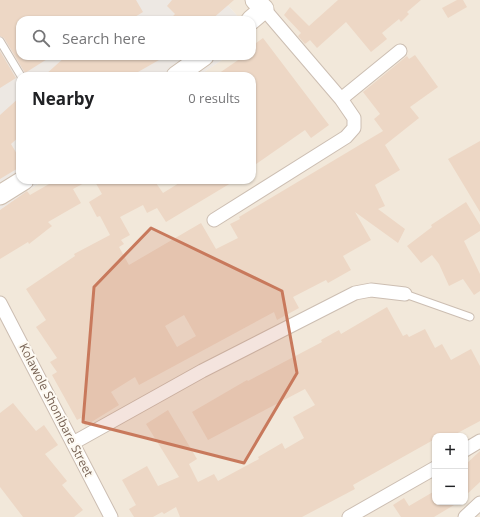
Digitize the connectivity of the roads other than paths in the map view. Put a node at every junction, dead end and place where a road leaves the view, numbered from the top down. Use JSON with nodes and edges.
{"nodes":[{"id":1,"x":257,"y":10,"type":"edge"},
{"id":2,"x":0,"y":41,"type":"edge"},
{"id":3,"x":400,"y":51,"type":"dead end"},
{"id":4,"x":198,"y":60,"type":"edge"},
{"id":5,"x":19,"y":72,"type":"edge"},
{"id":6,"x":182,"y":72,"type":"edge"},
{"id":7,"x":340,"y":100,"type":"junction"},
{"id":8,"x":18,"y":184,"type":"edge"},
{"id":9,"x":0,"y":195,"type":"edge"},
{"id":10,"x":214,"y":220,"type":"dead end"},
{"id":11,"x":405,"y":294,"type":"joint"},
{"id":12,"x":0,"y":303,"type":"edge"},
{"id":13,"x":470,"y":316,"type":"dead end"},
{"id":14,"x":480,"y":441,"type":"edge"},
{"id":15,"x":73,"y":443,"type":"junction"},
{"id":16,"x":468,"y":448,"type":"edge"},
{"id":17,"x":433,"y":469,"type":"edge"},
{"id":18,"x":480,"y":503,"type":"edge"},
{"id":19,"x":112,"y":517,"type":"edge"},
{"id":20,"x":349,"y":517,"type":"edge"},
{"id":21,"x":465,"y":517,"type":"edge"}],
"edges":[{"from":1,"to":7,"type":"street"},
{"from":2,"to":5,"type":"lane"},
{"from":3,"to":7,"type":"street"},
{"from":4,"to":6,"type":"street"},
{"from":7,"to":10,"type":"street"},
{"from":8,"to":9,"type":"street"},
{"from":11,"to":13,"type":"lane"},
{"from":11,"to":15,"type":"street"},
{"from":12,"to":15,"type":"street","name":"Kolawole Shonibare Street"},
{"from":14,"to":16,"type":"street"},
{"from":15,"to":19,"type":"street","name":"Kolawole Shonibare Street"},
{"from":17,"to":20,"type":"street"},
{"from":18,"to":21,"type":"street"}]}
